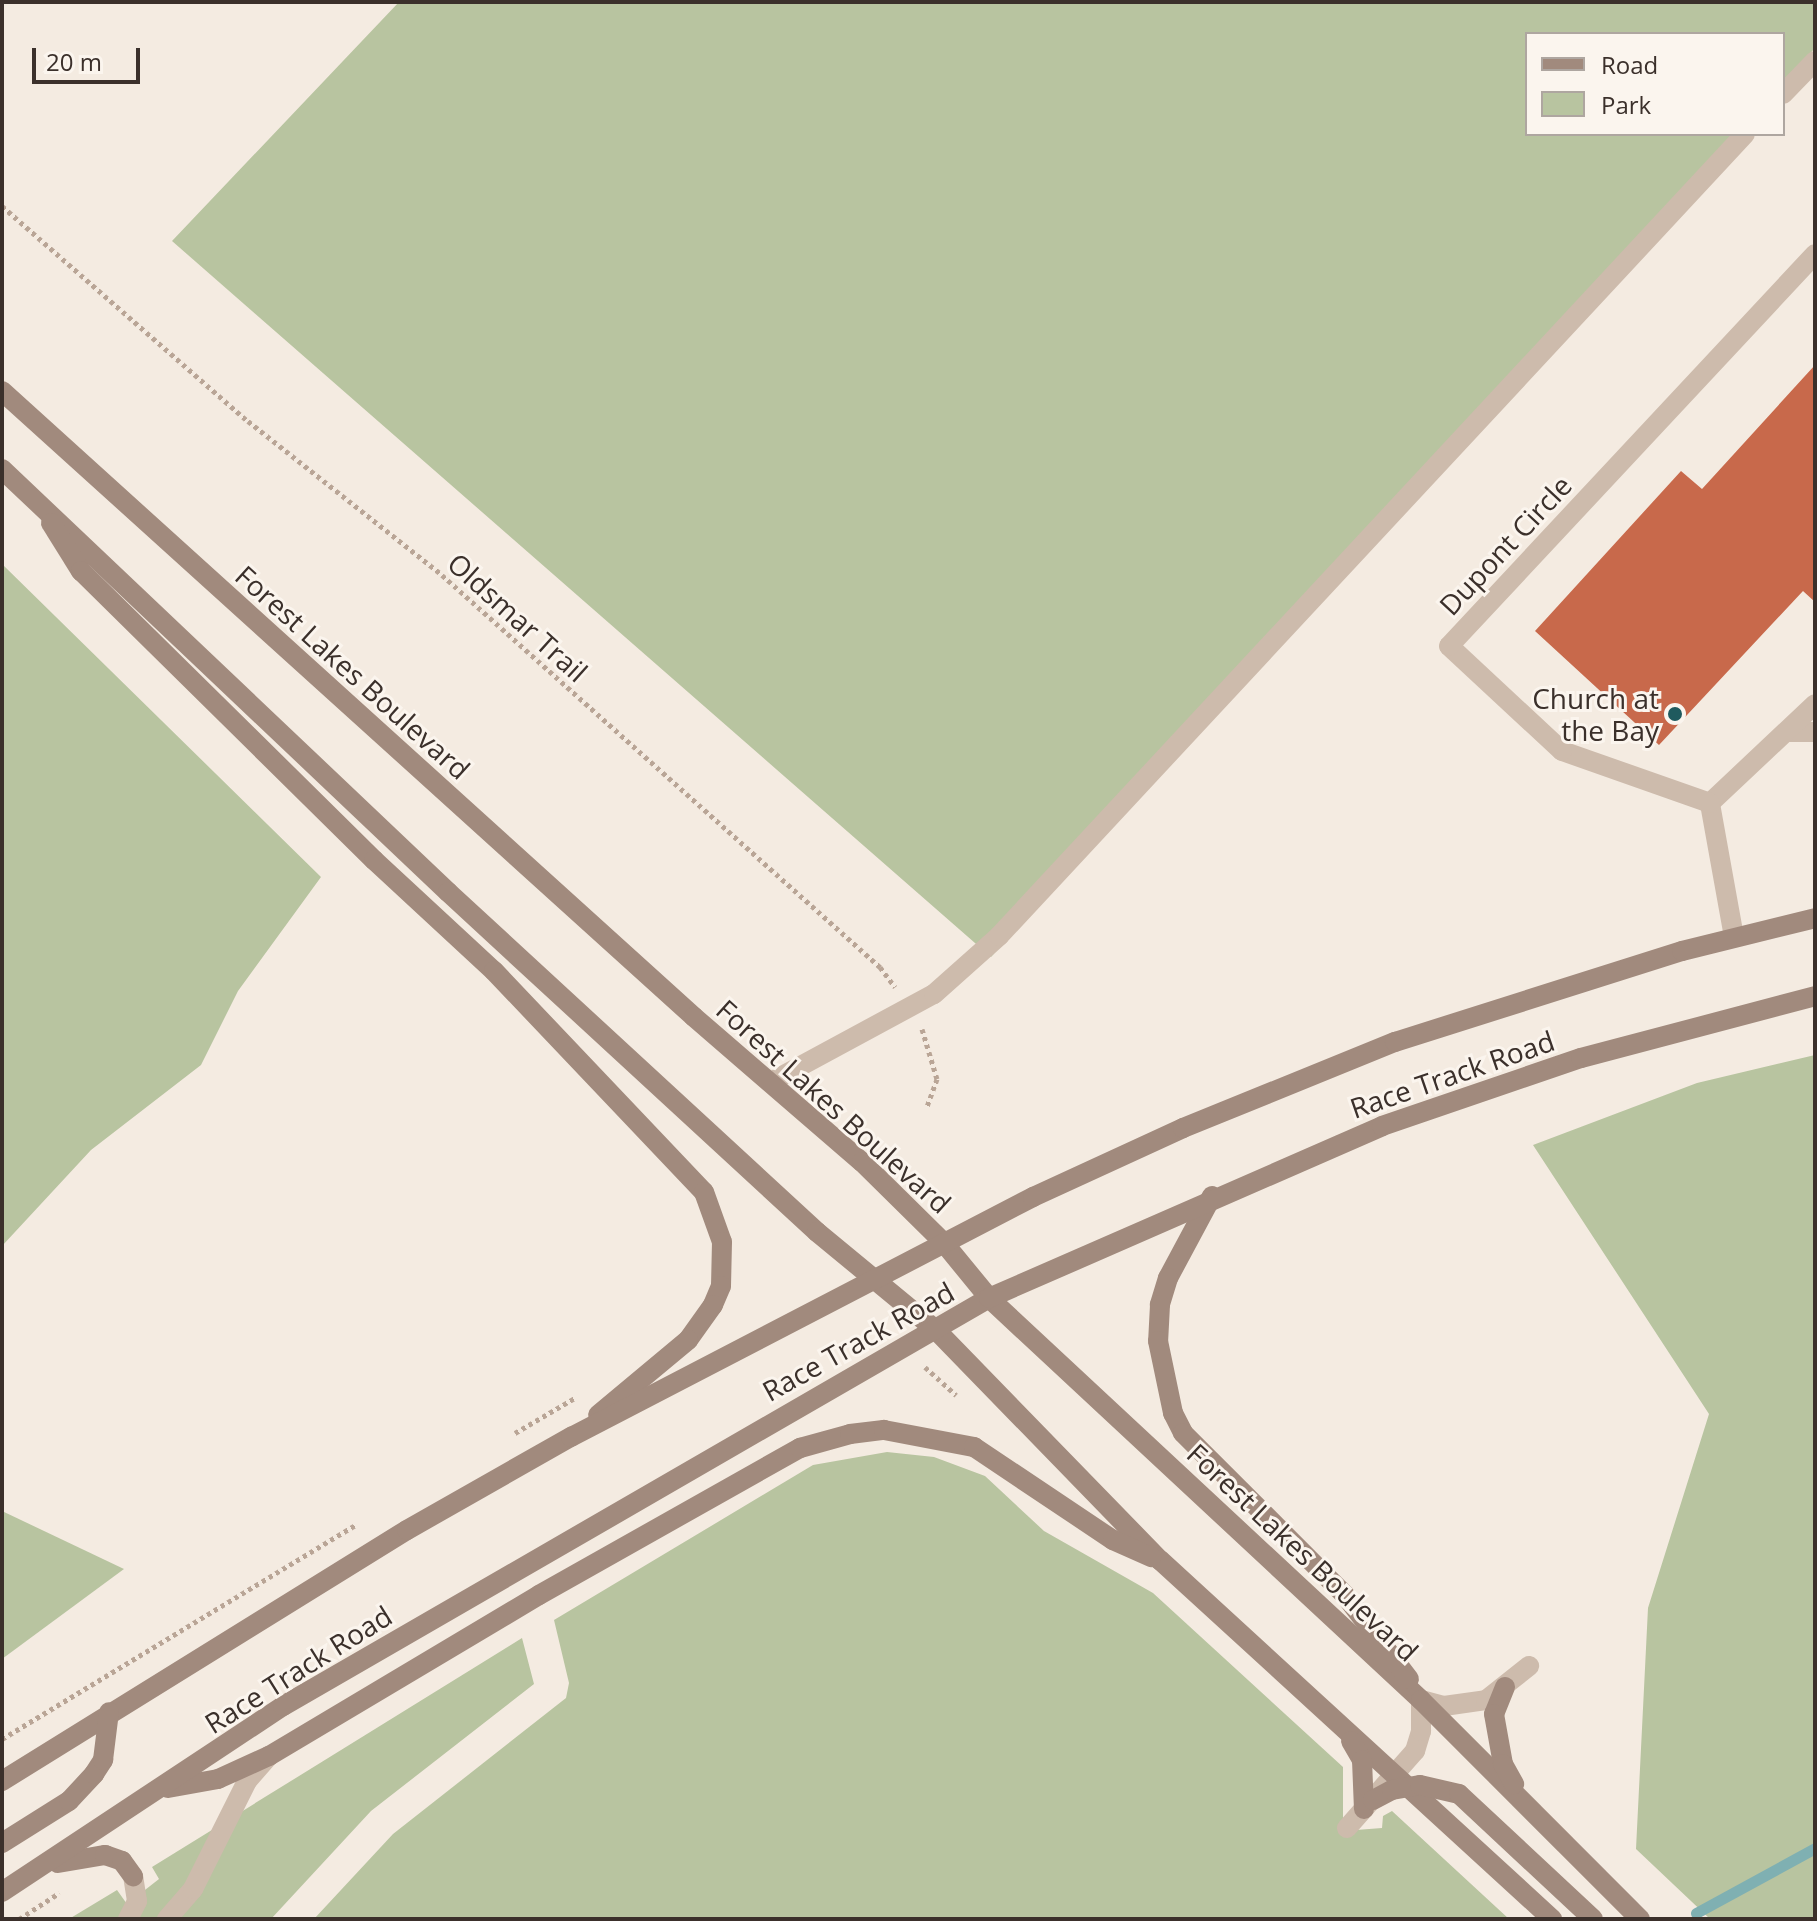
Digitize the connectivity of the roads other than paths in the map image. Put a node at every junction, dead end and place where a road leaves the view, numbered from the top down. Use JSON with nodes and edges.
{"nodes":[{"id":1,"x":1815,"y":61,"type":"edge"},
{"id":2,"x":1785,"y":92,"type":"edge"},
{"id":3,"x":1743,"y":136,"type":"edge"},
{"id":4,"x":1815,"y":254,"type":"edge"},
{"id":5,"x":2,"y":391,"type":"edge"},
{"id":6,"x":2,"y":469,"type":"edge"},
{"id":7,"x":41,"y":505,"type":"junction"},
{"id":8,"x":1815,"y":704,"type":"edge"},
{"id":9,"x":1790,"y":732,"type":"junction"},
{"id":10,"x":1815,"y":732,"type":"edge"},
{"id":11,"x":1710,"y":803,"type":"junction"},
{"id":12,"x":1815,"y":918,"type":"edge"},
{"id":13,"x":1734,"y":937,"type":"junction"},
{"id":14,"x":1815,"y":996,"type":"edge"},
{"id":15,"x":771,"y":1082,"type":"junction"},
{"id":16,"x":1212,"y":1196,"type":"junction"},
{"id":17,"x":944,"y":1243,"type":"junction"},
{"id":18,"x":877,"y":1281,"type":"junction"},
{"id":19,"x":989,"y":1298,"type":"junction"},
{"id":20,"x":937,"y":1331,"type":"junction"},
{"id":21,"x":571,"y":1437,"type":"junction"},
{"id":22,"x":1160,"y":1560,"type":"junction"},
{"id":23,"x":1529,"y":1666,"type":"dead end"},
{"id":24,"x":1505,"y":1687,"type":"junction"},
{"id":25,"x":1421,"y":1700,"type":"junction"},
{"id":26,"x":109,"y":1712,"type":"junction"},
{"id":27,"x":1343,"y":1728,"type":"junction"},
{"id":28,"x":269,"y":1756,"type":"junction"},
{"id":29,"x":2,"y":1781,"type":"edge"},
{"id":30,"x":1402,"y":1781,"type":"junction"},
{"id":31,"x":160,"y":1789,"type":"junction"},
{"id":32,"x":1523,"y":1802,"type":"junction"},
{"id":33,"x":1368,"y":1805,"type":"junction"},
{"id":34,"x":1347,"y":1828,"type":"dead end"},
{"id":35,"x":2,"y":1843,"type":"edge"},
{"id":36,"x":35,"y":1870,"type":"junction"},
{"id":37,"x":133,"y":1876,"type":"joint"},
{"id":38,"x":2,"y":1892,"type":"edge"},
{"id":39,"x":128,"y":1919,"type":"edge"},
{"id":40,"x":167,"y":1919,"type":"edge"},
{"id":41,"x":1552,"y":1919,"type":"edge"},
{"id":42,"x":1593,"y":1919,"type":"edge"},
{"id":43,"x":1640,"y":1919,"type":"edge"}],
"edges":[{"from":1,"to":2,"type":"street"},
{"from":3,"to":15,"type":"street"},
{"from":4,"to":11,"type":"street","name":"Dupont Circle"},
{"from":5,"to":15,"type":"main road","name":"Forest Lakes Boulevard"},
{"from":6,"to":7,"type":"main road"},
{"from":7,"to":18,"type":"main road"},
{"from":7,"to":21,"type":"main road"},
{"from":8,"to":9,"type":"street"},
{"from":9,"to":10,"type":"street"},
{"from":9,"to":11,"type":"street"},
{"from":11,"to":13,"type":"street"},
{"from":12,"to":13,"type":"main road","name":"Race Track Road"},
{"from":13,"to":17,"type":"main road","name":"Race Track Road"},
{"from":14,"to":16,"type":"main road","name":"Race Track Road"},
{"from":15,"to":17,"type":"main road","name":"Forest Lakes Boulevard"},
{"from":16,"to":19,"type":"main road","name":"Race Track Road"},
{"from":16,"to":25,"type":"main road"},
{"from":17,"to":18,"type":"main road","name":"Race Track Road"},
{"from":17,"to":19,"type":"main road","name":"Forest Lakes Boulevard"},
{"from":18,"to":20,"type":"main road"},
{"from":18,"to":21,"type":"main road","name":"Race Track Road"},
{"from":19,"to":20,"type":"main road","name":"Race Track Road"},
{"from":19,"to":25,"type":"main road","name":"Forest Lakes Boulevard"},
{"from":20,"to":22,"type":"main road"},
{"from":20,"to":31,"type":"main road","name":"Race Track Road"},
{"from":21,"to":26,"type":"main road","name":"Race Track Road"},
{"from":22,"to":27,"type":"main road"},
{"from":22,"to":28,"type":"main road"},
{"from":23,"to":24,"type":"street"},
{"from":24,"to":25,"type":"street"},
{"from":24,"to":32,"type":"main road"},
{"from":25,"to":30,"type":"street"},
{"from":25,"to":32,"type":"main road","name":"Forest Lakes Boulevard"},
{"from":26,"to":29,"type":"main road","name":"Race Track Road"},
{"from":26,"to":35,"type":"main road"},
{"from":27,"to":30,"type":"main road"},
{"from":27,"to":33,"type":"main road"},
{"from":28,"to":31,"type":"main road"},
{"from":28,"to":40,"type":"street"},
{"from":30,"to":33,"type":"street"},
{"from":30,"to":41,"type":"main road"},
{"from":30,"to":42,"type":"main road"},
{"from":31,"to":36,"type":"main road","name":"Race Track Road"},
{"from":32,"to":43,"type":"main road","name":"Forest Lakes Boulevard"},
{"from":33,"to":34,"type":"street"},
{"from":36,"to":37,"type":"main road"},
{"from":36,"to":38,"type":"main road","name":"Race Track Road"},
{"from":37,"to":39,"type":"street"}]}
